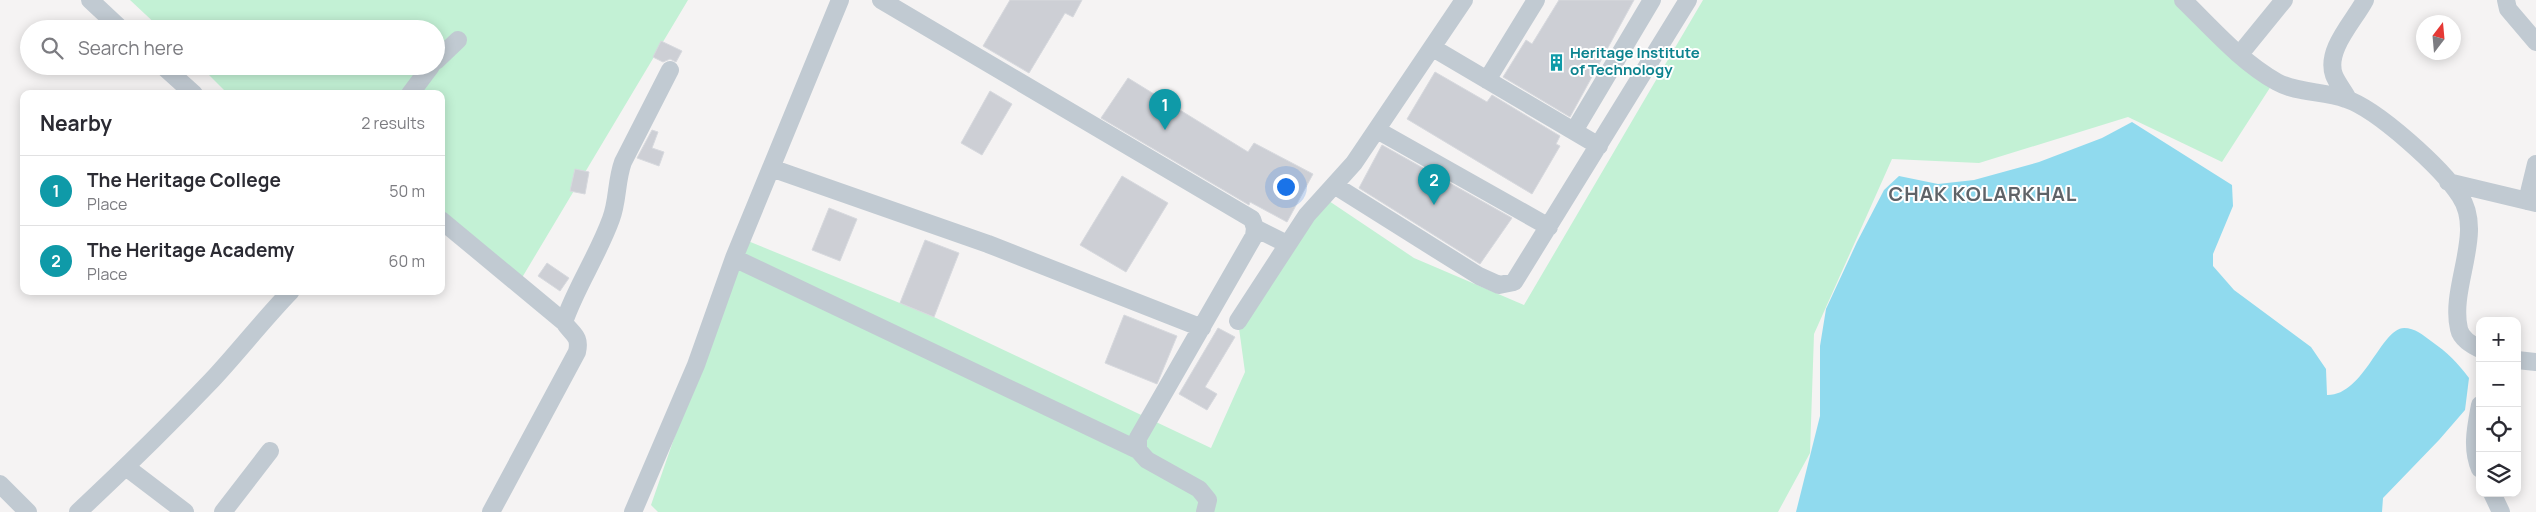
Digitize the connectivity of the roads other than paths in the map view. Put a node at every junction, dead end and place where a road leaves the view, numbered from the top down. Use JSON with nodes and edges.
{"nodes":[{"id":1,"x":90,"y":0,"type":"edge"},
{"id":2,"x":840,"y":0,"type":"edge"},
{"id":3,"x":881,"y":0,"type":"edge"},
{"id":4,"x":1464,"y":0,"type":"edge"},
{"id":5,"x":1536,"y":0,"type":"edge"},
{"id":6,"x":1652,"y":0,"type":"edge"},
{"id":7,"x":1688,"y":0,"type":"edge"},
{"id":8,"x":2183,"y":0,"type":"edge"},
{"id":9,"x":2284,"y":0,"type":"edge"},
{"id":10,"x":2364,"y":0,"type":"edge"},
{"id":11,"x":2506,"y":0,"type":"edge"},
{"id":12,"x":111,"y":20,"type":"edge"},
{"id":13,"x":458,"y":40,"type":"dead end"},
{"id":14,"x":2536,"y":42,"type":"edge"},
{"id":15,"x":1433,"y":48,"type":"junction"},
{"id":16,"x":445,"y":52,"type":"edge"},
{"id":17,"x":2240,"y":54,"type":"junction"},
{"id":18,"x":670,"y":70,"type":"dead end"},
{"id":19,"x":173,"y":75,"type":"edge"},
{"id":20,"x":424,"y":75,"type":"edge"},
{"id":21,"x":1487,"y":80,"type":"junction"},
{"id":22,"x":190,"y":90,"type":"edge"},
{"id":23,"x":413,"y":90,"type":"edge"},
{"id":24,"x":2348,"y":99,"type":"junction"},
{"id":25,"x":1377,"y":130,"type":"junction"},
{"id":26,"x":1574,"y":131,"type":"junction"},
{"id":27,"x":1599,"y":146,"type":"junction"},
{"id":28,"x":2536,"y":164,"type":"edge"},
{"id":29,"x":771,"y":168,"type":"junction"},
{"id":30,"x":2448,"y":182,"type":"junction"},
{"id":31,"x":1334,"y":185,"type":"junction"},
{"id":32,"x":2531,"y":202,"type":"edge"},
{"id":33,"x":445,"y":223,"type":"edge"},
{"id":34,"x":1549,"y":227,"type":"junction"},
{"id":35,"x":1255,"y":228,"type":"junction"},
{"id":36,"x":1287,"y":244,"type":"junction"},
{"id":37,"x":734,"y":258,"type":"junction"},
{"id":38,"x":288,"y":295,"type":"edge"},
{"id":39,"x":1238,"y":321,"type":"dead end"},
{"id":40,"x":564,"y":322,"type":"junction"},
{"id":41,"x":1202,"y":328,"type":"junction"},
{"id":42,"x":2476,"y":346,"type":"edge"},
{"id":43,"x":2521,"y":360,"type":"edge"},
{"id":44,"x":2536,"y":362,"type":"edge"},
{"id":45,"x":2480,"y":407,"type":"edge"},
{"id":46,"x":1138,"y":450,"type":"junction"},
{"id":47,"x":270,"y":451,"type":"dead end"},
{"id":48,"x":2476,"y":459,"type":"edge"},
{"id":49,"x":126,"y":467,"type":"junction"},
{"id":50,"x":0,"y":484,"type":"edge"},
{"id":51,"x":2494,"y":497,"type":"edge"},
{"id":52,"x":28,"y":512,"type":"edge"},
{"id":53,"x":78,"y":512,"type":"edge"},
{"id":54,"x":184,"y":512,"type":"edge"},
{"id":55,"x":223,"y":512,"type":"edge"},
{"id":56,"x":491,"y":512,"type":"edge"},
{"id":57,"x":633,"y":512,"type":"edge"},
{"id":58,"x":1205,"y":512,"type":"edge"},
{"id":59,"x":2501,"y":512,"type":"edge"}],
"edges":[{"from":1,"to":12,"type":"street"},
{"from":2,"to":29,"type":"street"},
{"from":3,"to":35,"type":"street"},
{"from":4,"to":15,"type":"street"},
{"from":5,"to":21,"type":"street"},
{"from":6,"to":26,"type":"street"},
{"from":7,"to":27,"type":"street"},
{"from":8,"to":17,"type":"street"},
{"from":9,"to":17,"type":"street"},
{"from":10,"to":24,"type":"street"},
{"from":11,"to":14,"type":"street"},
{"from":13,"to":16,"type":"street"},
{"from":15,"to":21,"type":"street"},
{"from":15,"to":25,"type":"street"},
{"from":17,"to":24,"type":"street"},
{"from":18,"to":40,"type":"street"},
{"from":19,"to":22,"type":"street"},
{"from":20,"to":23,"type":"street"},
{"from":21,"to":26,"type":"street"},
{"from":24,"to":30,"type":"street"},
{"from":25,"to":31,"type":"street"},
{"from":25,"to":34,"type":"street"},
{"from":26,"to":27,"type":"street"},
{"from":27,"to":34,"type":"street"},
{"from":28,"to":32,"type":"street"},
{"from":29,"to":37,"type":"street"},
{"from":29,"to":41,"type":"street"},
{"from":30,"to":32,"type":"street"},
{"from":30,"to":42,"type":"street"},
{"from":31,"to":34,"type":"street"},
{"from":31,"to":36,"type":"street"},
{"from":33,"to":40,"type":"street"},
{"from":35,"to":36,"type":"street"},
{"from":35,"to":41,"type":"street"},
{"from":36,"to":39,"type":"street"},
{"from":37,"to":46,"type":"street"},
{"from":37,"to":57,"type":"street"},
{"from":38,"to":49,"type":"street"},
{"from":40,"to":56,"type":"street"},
{"from":41,"to":46,"type":"street"},
{"from":43,"to":44,"type":"street"},
{"from":45,"to":48,"type":"street"},
{"from":46,"to":58,"type":"street"},
{"from":47,"to":55,"type":"street"},
{"from":49,"to":53,"type":"street"},
{"from":49,"to":54,"type":"street"},
{"from":50,"to":52,"type":"street"},
{"from":51,"to":59,"type":"street"}]}
